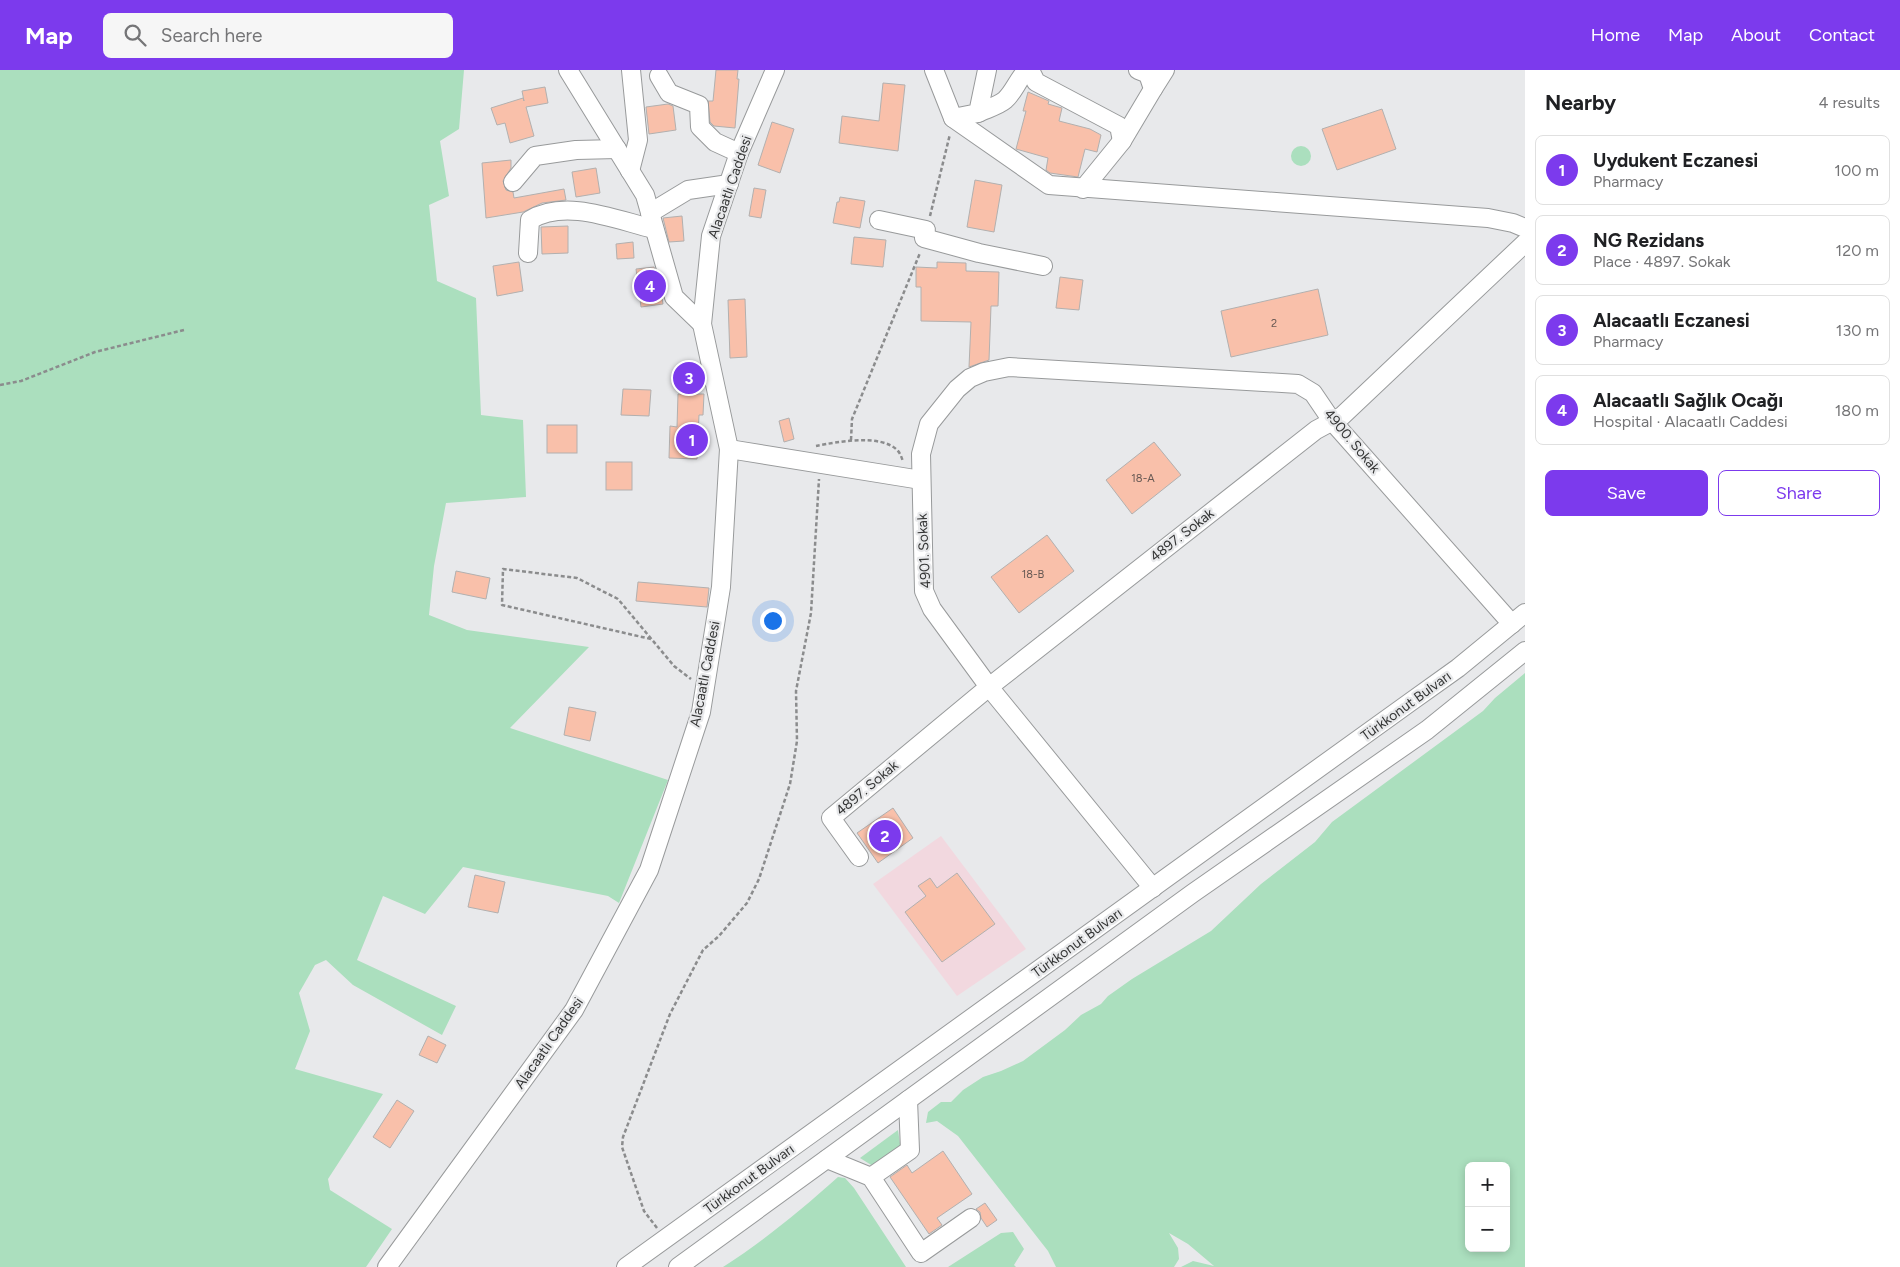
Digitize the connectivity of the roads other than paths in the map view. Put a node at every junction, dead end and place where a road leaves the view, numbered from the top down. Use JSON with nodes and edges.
{"nodes":[{"id":1,"x":568,"y":70,"type":"edge"},
{"id":2,"x":775,"y":70,"type":"edge"},
{"id":3,"x":934,"y":70,"type":"edge"},
{"id":4,"x":987,"y":70,"type":"edge"},
{"id":5,"x":1028,"y":70,"type":"edge"},
{"id":6,"x":1138,"y":70,"type":"edge"},
{"id":7,"x":1165,"y":70,"type":"edge"},
{"id":8,"x":659,"y":73,"type":"edge"},
{"id":9,"x":632,"y":75,"type":"edge"},
{"id":10,"x":1153,"y":89,"type":"junction"},
{"id":11,"x":978,"y":113,"type":"junction"},
{"id":12,"x":953,"y":118,"type":"junction"},
{"id":13,"x":1122,"y":141,"type":"junction"},
{"id":14,"x":617,"y":149,"type":"junction"},
{"id":15,"x":740,"y":153,"type":"junction"},
{"id":16,"x":630,"y":171,"type":"junction"},
{"id":17,"x":513,"y":182,"type":"dead end"},
{"id":18,"x":729,"y":184,"type":"junction"},
{"id":19,"x":1083,"y":189,"type":"junction"},
{"id":20,"x":879,"y":220,"type":"dead end"},
{"id":21,"x":652,"y":221,"type":"junction"},
{"id":22,"x":1525,"y":228,"type":"edge"},
{"id":23,"x":1525,"y":244,"type":"edge"},
{"id":24,"x":528,"y":253,"type":"dead end"},
{"id":25,"x":1043,"y":266,"type":"dead end"},
{"id":26,"x":702,"y":324,"type":"junction"},
{"id":27,"x":1134,"y":375,"type":"joint"},
{"id":28,"x":1332,"y":421,"type":"junction"},
{"id":29,"x":729,"y":449,"type":"junction"},
{"id":30,"x":914,"y":479,"type":"junction"},
{"id":31,"x":1518,"y":618,"type":"edge"},
{"id":32,"x":1525,"y":651,"type":"edge"},
{"id":33,"x":989,"y":687,"type":"junction"},
{"id":34,"x":859,"y":857,"type":"dead end"},
{"id":35,"x":1153,"y":888,"type":"junction"},
{"id":36,"x":908,"y":1100,"type":"junction"},
{"id":37,"x":827,"y":1159,"type":"junction"},
{"id":38,"x":871,"y":1177,"type":"junction"},
{"id":39,"x":971,"y":1218,"type":"dead end"},
{"id":40,"x":387,"y":1267,"type":"edge"},
{"id":41,"x":626,"y":1267,"type":"edge"},
{"id":42,"x":678,"y":1267,"type":"edge"}],
"edges":[{"from":1,"to":14,"type":"street"},
{"from":2,"to":15,"type":"street","name":"Alacaatlı Caddesi"},
{"from":3,"to":12,"type":"street"},
{"from":4,"to":11,"type":"street"},
{"from":5,"to":11,"type":"street"},
{"from":5,"to":13,"type":"street"},
{"from":6,"to":10,"type":"street"},
{"from":7,"to":10,"type":"street"},
{"from":8,"to":9,"type":"street"},
{"from":8,"to":15,"type":"street"},
{"from":9,"to":16,"type":"street"},
{"from":10,"to":13,"type":"street"},
{"from":11,"to":12,"type":"street"},
{"from":12,"to":19,"type":"street"},
{"from":13,"to":19,"type":"street"},
{"from":14,"to":16,"type":"street"},
{"from":14,"to":17,"type":"street"},
{"from":15,"to":18,"type":"street","name":"Alacaatlı Caddesi"},
{"from":16,"to":21,"type":"street"},
{"from":18,"to":21,"type":"street"},
{"from":18,"to":26,"type":"street","name":"Alacaatlı Caddesi"},
{"from":19,"to":22,"type":"street"},
{"from":20,"to":25,"type":"street"},
{"from":21,"to":24,"type":"street"},
{"from":21,"to":26,"type":"street"},
{"from":23,"to":28,"type":"street","name":"4897. Sokak"},
{"from":26,"to":29,"type":"street","name":"Alacaatlı Caddesi"},
{"from":27,"to":28,"type":"street","name":"4900. Sokak"},
{"from":27,"to":30,"type":"street","name":"4901. Sokak"},
{"from":28,"to":31,"type":"street","name":"4900. Sokak"},
{"from":28,"to":33,"type":"street","name":"4897. Sokak"},
{"from":29,"to":30,"type":"street"},
{"from":29,"to":40,"type":"street","name":"Alacaatlı Caddesi"},
{"from":30,"to":33,"type":"street","name":"4901. Sokak"},
{"from":31,"to":35,"type":"street","name":"Türkkonut Bulvarı"},
{"from":32,"to":36,"type":"street","name":"Türkkonut Bulvarı"},
{"from":33,"to":34,"type":"street","name":"4897. Sokak"},
{"from":33,"to":35,"type":"street","name":"4901. Sokak"},
{"from":35,"to":41,"type":"street","name":"Türkkonut Bulvarı"},
{"from":36,"to":37,"type":"street","name":"Türkkonut Bulvarı"},
{"from":36,"to":38,"type":"street"},
{"from":37,"to":38,"type":"street"},
{"from":37,"to":42,"type":"street","name":"Türkkonut Bulvarı"},
{"from":38,"to":39,"type":"street"}]}
